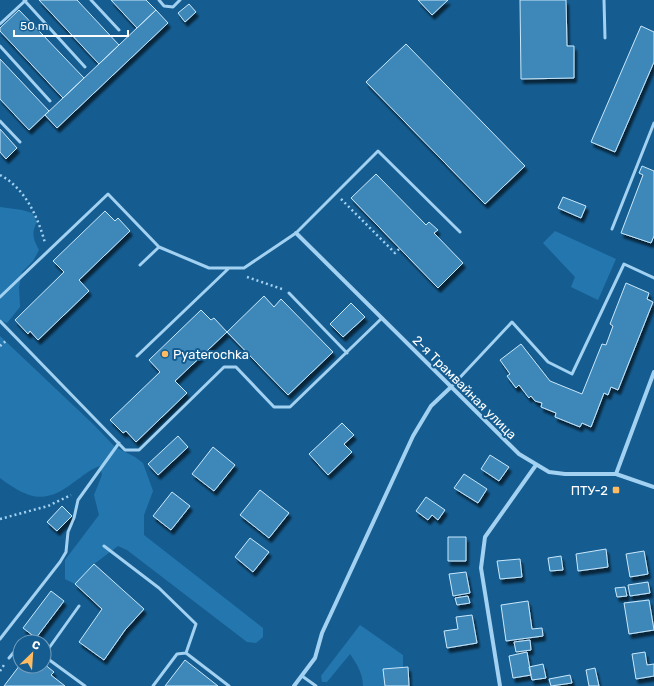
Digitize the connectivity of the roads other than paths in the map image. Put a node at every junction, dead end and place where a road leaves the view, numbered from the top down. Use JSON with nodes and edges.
{"nodes":[{"id":1,"x":25,"y":0,"type":"edge"},
{"id":2,"x":91,"y":0,"type":"edge"},
{"id":3,"x":159,"y":0,"type":"edge"},
{"id":4,"x":180,"y":0,"type":"edge"},
{"id":5,"x":604,"y":0,"type":"edge"},
{"id":6,"x":0,"y":24,"type":"edge"},
{"id":7,"x":119,"y":30,"type":"dead end"},
{"id":8,"x":605,"y":38,"type":"dead end"},
{"id":9,"x":0,"y":46,"type":"edge"},
{"id":10,"x":85,"y":67,"type":"dead end"},
{"id":11,"x":50,"y":101,"type":"dead end"},
{"id":12,"x":0,"y":121,"type":"edge"},
{"id":13,"x":654,"y":123,"type":"edge"},
{"id":14,"x":20,"y":142,"type":"dead end"},
{"id":15,"x":612,"y":228,"type":"dead end"},
{"id":16,"x":460,"y":232,"type":"dead end"},
{"id":17,"x":296,"y":233,"type":"junction"},
{"id":18,"x":159,"y":247,"type":"junction"},
{"id":19,"x":140,"y":265,"type":"dead end"},
{"id":20,"x":229,"y":268,"type":"junction"},
{"id":21,"x":654,"y":278,"type":"edge"},
{"id":22,"x":289,"y":293,"type":"road end"},
{"id":23,"x":0,"y":297,"type":"edge"},
{"id":24,"x":382,"y":318,"type":"junction"},
{"id":25,"x":0,"y":322,"type":"edge"},
{"id":26,"x":347,"y":352,"type":"junction"},
{"id":27,"x":137,"y":356,"type":"dead end"},
{"id":28,"x":654,"y":372,"type":"edge"},
{"id":29,"x":451,"y":387,"type":"junction"},
{"id":30,"x":118,"y":443,"type":"junction"},
{"id":31,"x":536,"y":465,"type":"junction"},
{"id":32,"x":616,"y":474,"type":"junction"},
{"id":33,"x":654,"y":487,"type":"edge"},
{"id":34,"x":104,"y":546,"type":"dead end"},
{"id":35,"x":79,"y":606,"type":"dead end"},
{"id":36,"x":0,"y":639,"type":"edge"},
{"id":37,"x":52,"y":644,"type":"edge"},
{"id":38,"x":186,"y":653,"type":"junction"},
{"id":39,"x":12,"y":654,"type":"edge"},
{"id":40,"x":9,"y":658,"type":"dead end"},
{"id":41,"x":52,"y":661,"type":"edge"},
{"id":42,"x":302,"y":676,"type":"junction"},
{"id":43,"x":85,"y":686,"type":"edge"},
{"id":44,"x":153,"y":686,"type":"edge"},
{"id":45,"x":229,"y":686,"type":"edge"},
{"id":46,"x":294,"y":686,"type":"edge"},
{"id":47,"x":316,"y":686,"type":"edge"},
{"id":48,"x":500,"y":686,"type":"edge"}],
"edges":[{"from":1,"to":6,"type":"lane"},
{"from":1,"to":10,"type":"lane"},
{"from":2,"to":7,"type":"lane"},
{"from":3,"to":4,"type":"lane"},
{"from":5,"to":8,"type":"lane"},
{"from":9,"to":11,"type":"lane"},
{"from":12,"to":14,"type":"lane"},
{"from":13,"to":15,"type":"lane"},
{"from":16,"to":17,"type":"lane"},
{"from":17,"to":20,"type":"lane"},
{"from":17,"to":24,"type":"street","name":"2-я Трамвайная улица"},
{"from":18,"to":19,"type":"lane"},
{"from":18,"to":20,"type":"lane"},
{"from":18,"to":23,"type":"lane"},
{"from":20,"to":27,"type":"lane"},
{"from":21,"to":29,"type":"lane"},
{"from":22,"to":26,"type":"lane"},
{"from":24,"to":26,"type":"lane"},
{"from":24,"to":29,"type":"street","name":"2-я Трамвайная улица"},
{"from":25,"to":30,"type":"lane"},
{"from":26,"to":30,"type":"lane"},
{"from":28,"to":32,"type":"street"},
{"from":29,"to":31,"type":"street","name":"2-я Трамвайная улица"},
{"from":29,"to":42,"type":"street"},
{"from":30,"to":36,"type":"lane"},
{"from":31,"to":32,"type":"street","name":"2-я Трамвайная улица"},
{"from":31,"to":48,"type":"street"},
{"from":32,"to":33,"type":"street","name":"2-я Трамвайная улица"},
{"from":34,"to":38,"type":"lane"},
{"from":35,"to":37,"type":"lane"},
{"from":38,"to":44,"type":"lane"},
{"from":38,"to":45,"type":"lane"},
{"from":39,"to":40,"type":"lane"},
{"from":41,"to":43,"type":"lane"},
{"from":42,"to":46,"type":"street"},
{"from":42,"to":47,"type":"lane"}]}
